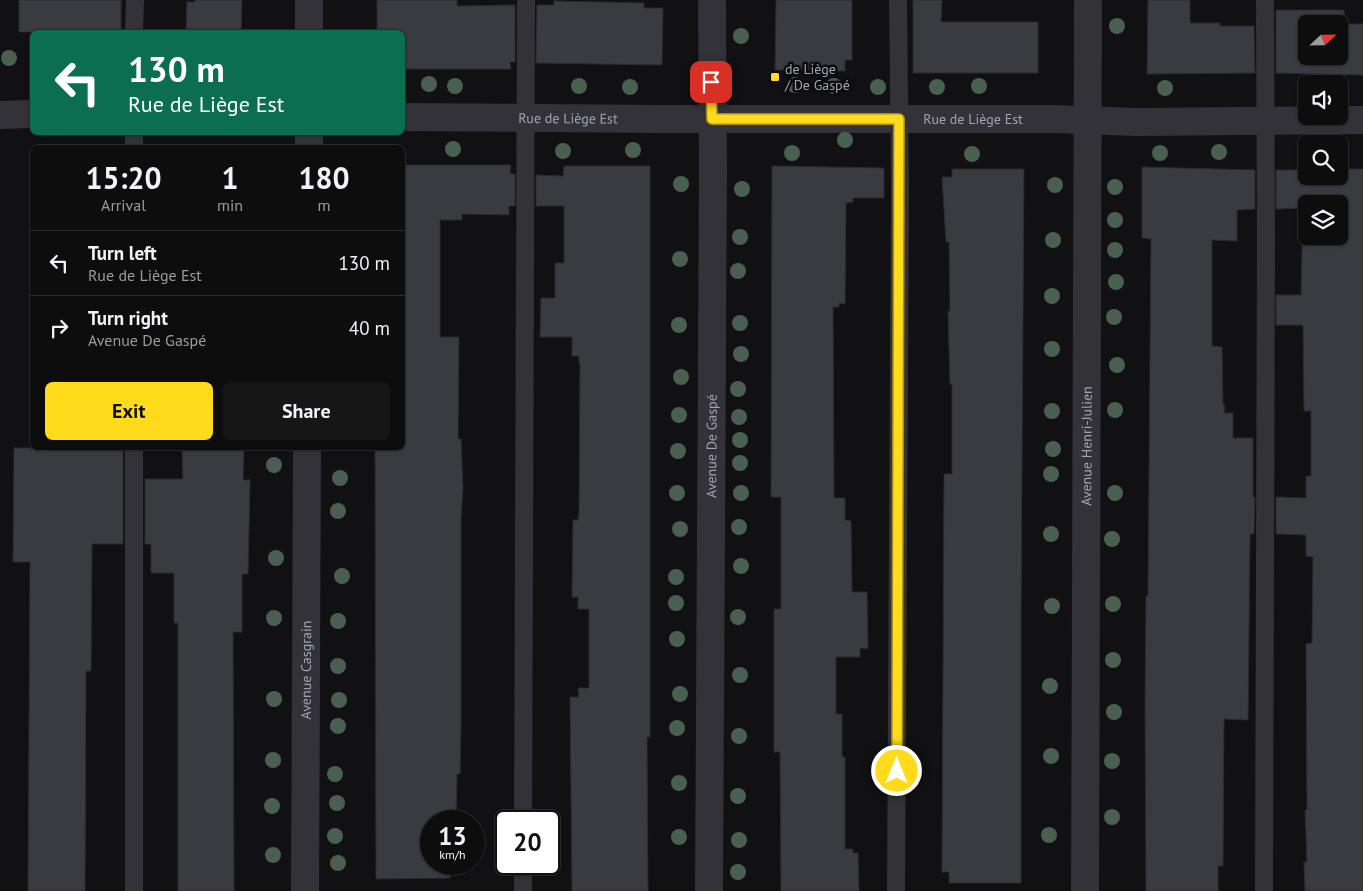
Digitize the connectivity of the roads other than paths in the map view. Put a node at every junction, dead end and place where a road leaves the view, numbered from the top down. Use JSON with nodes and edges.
{"nodes":[{"id":1,"x":135,"y":0,"type":"edge"},
{"id":2,"x":309,"y":0,"type":"edge"},
{"id":3,"x":526,"y":0,"type":"edge"},
{"id":4,"x":712,"y":0,"type":"edge"},
{"id":5,"x":898,"y":0,"type":"edge"},
{"id":6,"x":1088,"y":0,"type":"edge"},
{"id":7,"x":1264,"y":0,"type":"edge"},
{"id":8,"x":134,"y":30,"type":"edge"},
{"id":9,"x":309,"y":30,"type":"edge"},
{"id":10,"x":30,"y":114,"type":"edge"},
{"id":11,"x":0,"y":115,"type":"edge"},
{"id":12,"x":405,"y":117,"type":"edge"},
{"id":13,"x":525,"y":118,"type":"junction"},
{"id":14,"x":712,"y":119,"type":"junction"},
{"id":15,"x":899,"y":119,"type":"junction"},
{"id":16,"x":1087,"y":120,"type":"junction"},
{"id":17,"x":1265,"y":120,"type":"junction"},
{"id":18,"x":1363,"y":120,"type":"edge"},
{"id":19,"x":134,"y":450,"type":"edge"},
{"id":20,"x":307,"y":450,"type":"edge"},
{"id":21,"x":523,"y":810,"type":"edge"},
{"id":22,"x":523,"y":875,"type":"edge"},
{"id":23,"x":134,"y":891,"type":"edge"},
{"id":24,"x":305,"y":891,"type":"edge"},
{"id":25,"x":523,"y":891,"type":"edge"},
{"id":26,"x":708,"y":891,"type":"edge"},
{"id":27,"x":896,"y":891,"type":"edge"},
{"id":28,"x":1085,"y":891,"type":"edge"},
{"id":29,"x":1264,"y":891,"type":"edge"}],
"edges":[{"from":1,"to":8,"type":"lane"},
{"from":2,"to":9,"type":"street"},
{"from":3,"to":13,"type":"lane"},
{"from":4,"to":14,"type":"street","name":"Avenue De Gaspé"},
{"from":5,"to":15,"type":"lane"},
{"from":6,"to":16,"type":"street","name":"Avenue Henri-Julien"},
{"from":7,"to":17,"type":"lane"},
{"from":10,"to":11,"type":"street"},
{"from":12,"to":13,"type":"street","name":"Rue de Liège Est"},
{"from":13,"to":14,"type":"street","name":"Rue de Liège Est"},
{"from":13,"to":21,"type":"lane"},
{"from":14,"to":15,"type":"street","name":"Rue de Liège Est"},
{"from":14,"to":26,"type":"street","name":"Avenue De Gaspé"},
{"from":15,"to":16,"type":"street","name":"Rue de Liège Est"},
{"from":15,"to":27,"type":"lane"},
{"from":16,"to":17,"type":"street","name":"Rue de Liège Est"},
{"from":16,"to":28,"type":"street","name":"Avenue Henri-Julien"},
{"from":17,"to":18,"type":"street","name":"Rue de Liège Est"},
{"from":17,"to":29,"type":"lane"},
{"from":19,"to":23,"type":"lane"},
{"from":20,"to":24,"type":"street","name":"Avenue Casgrain"},
{"from":22,"to":25,"type":"lane"}]}
